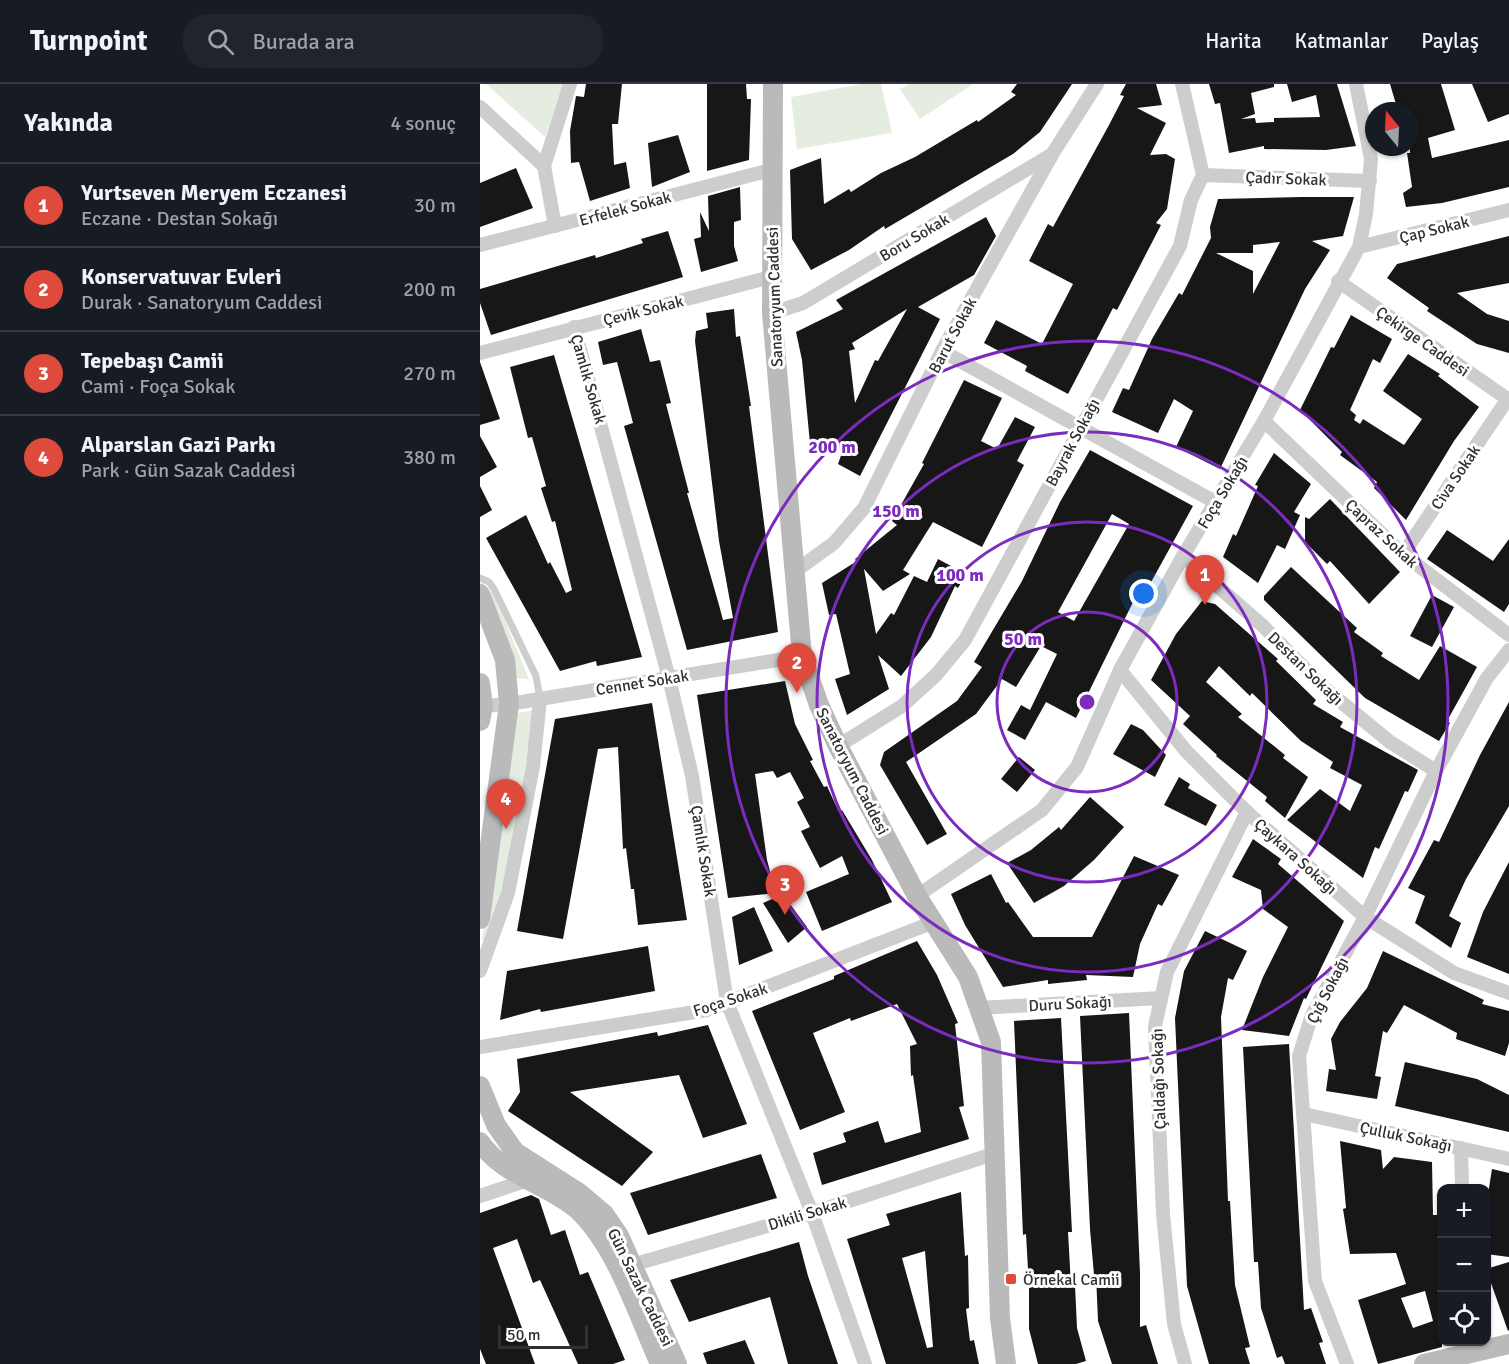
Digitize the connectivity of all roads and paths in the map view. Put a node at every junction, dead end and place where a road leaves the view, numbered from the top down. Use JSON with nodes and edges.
{"nodes":[{"id":1,"x":570,"y":84,"type":"edge"},
{"id":2,"x":772,"y":84,"type":"edge"},
{"id":3,"x":1097,"y":84,"type":"edge"},
{"id":4,"x":1182,"y":84,"type":"edge"},
{"id":5,"x":1356,"y":84,"type":"edge"},
{"id":6,"x":480,"y":107,"type":"edge"},
{"id":7,"x":1053,"y":153,"type":"junction"},
{"id":8,"x":544,"y":166,"type":"junction"},
{"id":9,"x":771,"y":170,"type":"junction"},
{"id":10,"x":1203,"y":175,"type":"junction"},
{"id":11,"x":1370,"y":181,"type":"junction"},
{"id":12,"x":1509,"y":210,"type":"edge"},
{"id":13,"x":555,"y":226,"type":"junction"},
{"id":14,"x":480,"y":245,"type":"edge"},
{"id":15,"x":1359,"y":248,"type":"junction"},
{"id":16,"x":771,"y":277,"type":"junction"},
{"id":17,"x":1338,"y":281,"type":"junction"},
{"id":18,"x":772,"y":313,"type":"junction"},
{"id":19,"x":574,"y":327,"type":"junction"},
{"id":20,"x":942,"y":351,"type":"junction"},
{"id":21,"x":480,"y":353,"type":"edge"},
{"id":22,"x":1508,"y":400,"type":"edge"},
{"id":23,"x":1264,"y":421,"type":"junction"},
{"id":24,"x":1080,"y":426,"type":"junction"},
{"id":25,"x":1215,"y":502,"type":"junction"},
{"id":26,"x":1403,"y":554,"type":"junction"},
{"id":27,"x":1183,"y":556,"type":"junction"},
{"id":28,"x":794,"y":572,"type":"junction"},
{"id":29,"x":480,"y":578,"type":"edge"},
{"id":30,"x":480,"y":594,"type":"edge"},
{"id":31,"x":1509,"y":635,"type":"edge"},
{"id":32,"x":1509,"y":650,"type":"edge"},
{"id":33,"x":802,"y":656,"type":"junction"},
{"id":34,"x":1120,"y":670,"type":"junction"},
{"id":35,"x":669,"y":678,"type":"junction"},
{"id":36,"x":480,"y":683,"type":"edge"},
{"id":37,"x":540,"y":699,"type":"junction"},
{"id":38,"x":509,"y":704,"type":"junction"},
{"id":39,"x":481,"y":713,"type":"edge"},
{"id":40,"x":838,"y":746,"type":"junction"},
{"id":41,"x":1436,"y":771,"type":"junction"},
{"id":42,"x":1247,"y":812,"type":"junction"},
{"id":43,"x":917,"y":896,"type":"junction"},
{"id":44,"x":1365,"y":917,"type":"junction"},
{"id":45,"x":480,"y":919,"type":"edge"},
{"id":46,"x":934,"y":922,"type":"junction"},
{"id":47,"x":480,"y":971,"type":"edge"},
{"id":48,"x":1509,"y":993,"type":"edge"},
{"id":49,"x":1161,"y":998,"type":"junction"},
{"id":50,"x":727,"y":1002,"type":"junction"},
{"id":51,"x":979,"y":1008,"type":"junction"},
{"id":52,"x":480,"y":1047,"type":"edge"},
{"id":53,"x":480,"y":1086,"type":"edge"},
{"id":54,"x":1304,"y":1114,"type":"junction"},
{"id":55,"x":480,"y":1142,"type":"edge"},
{"id":56,"x":1461,"y":1148,"type":"junction"},
{"id":57,"x":996,"y":1153,"type":"junction"},
{"id":58,"x":1509,"y":1159,"type":"edge"},
{"id":59,"x":528,"y":1180,"type":"junction"},
{"id":60,"x":1462,"y":1184,"type":"edge"},
{"id":61,"x":480,"y":1196,"type":"edge"},
{"id":62,"x":812,"y":1213,"type":"junction"},
{"id":63,"x":625,"y":1268,"type":"junction"},
{"id":64,"x":1509,"y":1344,"type":"edge"},
{"id":65,"x":1482,"y":1351,"type":"edge"},
{"id":66,"x":1509,"y":1356,"type":"edge"},
{"id":67,"x":660,"y":1364,"type":"edge"},
{"id":68,"x":677,"y":1364,"type":"edge"},
{"id":69,"x":865,"y":1364,"type":"edge"},
{"id":70,"x":1006,"y":1364,"type":"edge"},
{"id":71,"x":1185,"y":1364,"type":"edge"},
{"id":72,"x":1347,"y":1364,"type":"edge"},
{"id":73,"x":1424,"y":1364,"type":"edge"}],
"edges":[{"from":1,"to":8,"type":"street"},
{"from":2,"to":9,"type":"main road","name":"Sanatoryum Caddesi"},
{"from":3,"to":7,"type":"street","name":"Barut Sokak"},
{"from":4,"to":10,"type":"street"},
{"from":5,"to":11,"type":"street","name":"Foça Sokağı"},
{"from":6,"to":8,"type":"street"},
{"from":7,"to":18,"type":"street","name":"Boru Sokak"},
{"from":7,"to":20,"type":"street","name":"Barut Sokak"},
{"from":8,"to":13,"type":"street"},
{"from":9,"to":13,"type":"street","name":"Erfelek Sokak"},
{"from":9,"to":16,"type":"main road","name":"Sanatoryum Caddesi"},
{"from":10,"to":11,"type":"street","name":"Çadır Sokak"},
{"from":10,"to":24,"type":"street","name":"Bayrak Sokağı"},
{"from":11,"to":15,"type":"street","name":"Foça Sokağı"},
{"from":12,"to":15,"type":"street","name":"Çap Sokak"},
{"from":13,"to":14,"type":"street","name":"Erfelek Sokak"},
{"from":15,"to":17,"type":"street","name":"Foça Sokağı"},
{"from":16,"to":18,"type":"main road","name":"Sanatoryum Caddesi"},
{"from":16,"to":19,"type":"street","name":"Çevik Sokak"},
{"from":17,"to":22,"type":"street","name":"Çekirge Caddesi"},
{"from":17,"to":23,"type":"street","name":"Foça Sokağı"},
{"from":18,"to":28,"type":"main road","name":"Sanatoryum Caddesi"},
{"from":19,"to":21,"type":"street","name":"Çevik Sokak"},
{"from":19,"to":35,"type":"street","name":"Çamlık Sokak"},
{"from":20,"to":24,"type":"street"},
{"from":20,"to":28,"type":"street","name":"Barut Sokak"},
{"from":22,"to":26,"type":"street","name":"Civa Sokak"},
{"from":23,"to":25,"type":"street","name":"Foça Sokağı"},
{"from":23,"to":26,"type":"street","name":"Çapraz Sokak"},
{"from":24,"to":25,"type":"street"},
{"from":24,"to":40,"type":"street","name":"Bayrak Sokağı"},
{"from":25,"to":27,"type":"street","name":"Foça Sokağı"},
{"from":26,"to":31,"type":"street","name":"Çapraz Sokak"},
{"from":27,"to":34,"type":"street","name":"Foça Sokağı"},
{"from":27,"to":41,"type":"street","name":"Destan Sokağı"},
{"from":28,"to":33,"type":"main road","name":"Sanatoryum Caddesi"},
{"from":29,"to":37,"type":"lane"},
{"from":30,"to":38,"type":"main road"},
{"from":32,"to":41,"type":"street","name":"Çığ Sokağı"},
{"from":33,"to":35,"type":"street","name":"Cennet Sokak"},
{"from":33,"to":40,"type":"main road","name":"Sanatoryum Caddesi"},
{"from":34,"to":42,"type":"street","name":"Çaykara Sokağı"},
{"from":34,"to":43,"type":"street","name":"Foça Sokağı"},
{"from":35,"to":37,"type":"street","name":"Cennet Sokak"},
{"from":35,"to":50,"type":"street","name":"Çamlık Sokak"},
{"from":36,"to":39,"type":"main road"},
{"from":37,"to":38,"type":"street","name":"Cennet Sokak"},
{"from":37,"to":47,"type":"street"},
{"from":38,"to":39,"type":"street","name":"Cennet Sokak"},
{"from":38,"to":45,"type":"main road"},
{"from":40,"to":43,"type":"main road","name":"Sanatoryum Caddesi"},
{"from":41,"to":44,"type":"street","name":"Çığ Sokağı"},
{"from":42,"to":44,"type":"street","name":"Çaykara Sokağı"},
{"from":42,"to":49,"type":"street","name":"Çaldağı Sokağı"},
{"from":43,"to":46,"type":"main road","name":"Sanatoryum Caddesi"},
{"from":44,"to":48,"type":"street","name":"Çaykara Sokağı"},
{"from":44,"to":54,"type":"street","name":"Çığ Sokağı"},
{"from":46,"to":50,"type":"street","name":"Foça Sokak"},
{"from":46,"to":51,"type":"main road","name":"Sanatoryum Caddesi"},
{"from":49,"to":51,"type":"street","name":"Duru Sokağı"},
{"from":49,"to":71,"type":"street","name":"Çaldağı Sokağı"},
{"from":50,"to":52,"type":"street","name":"Foça Sokak"},
{"from":50,"to":62,"type":"street","name":"Çamlık Sokak"},
{"from":51,"to":57,"type":"main road","name":"Sanatoryum Caddesi"},
{"from":53,"to":63,"type":"main road","name":"Gün Sazak Caddesi"},
{"from":54,"to":56,"type":"street","name":"Çulluk Sokağı"},
{"from":54,"to":72,"type":"street","name":"Çığ Sokağı"},
{"from":55,"to":59,"type":"main road","name":"Gün Sazak Caddesi"},
{"from":56,"to":58,"type":"street","name":"Çulluk Sokağı"},
{"from":56,"to":60,"type":"street"},
{"from":57,"to":62,"type":"street","name":"Dikili Sokak"},
{"from":57,"to":70,"type":"main road","name":"Sanatoryum Caddesi"},
{"from":59,"to":61,"type":"street"},
{"from":59,"to":63,"type":"main road","name":"Gün Sazak Caddesi"},
{"from":62,"to":63,"type":"street","name":"Dikili Sokak"},
{"from":62,"to":69,"type":"street","name":"Çamlık Sokak"},
{"from":63,"to":67,"type":"main road","name":"Gün Sazak Caddesi"},
{"from":63,"to":68,"type":"main road","name":"Gün Sazak Caddesi"},
{"from":64,"to":65,"type":"main road"},
{"from":65,"to":66,"type":"main road"},
{"from":65,"to":73,"type":"main road"}]}
